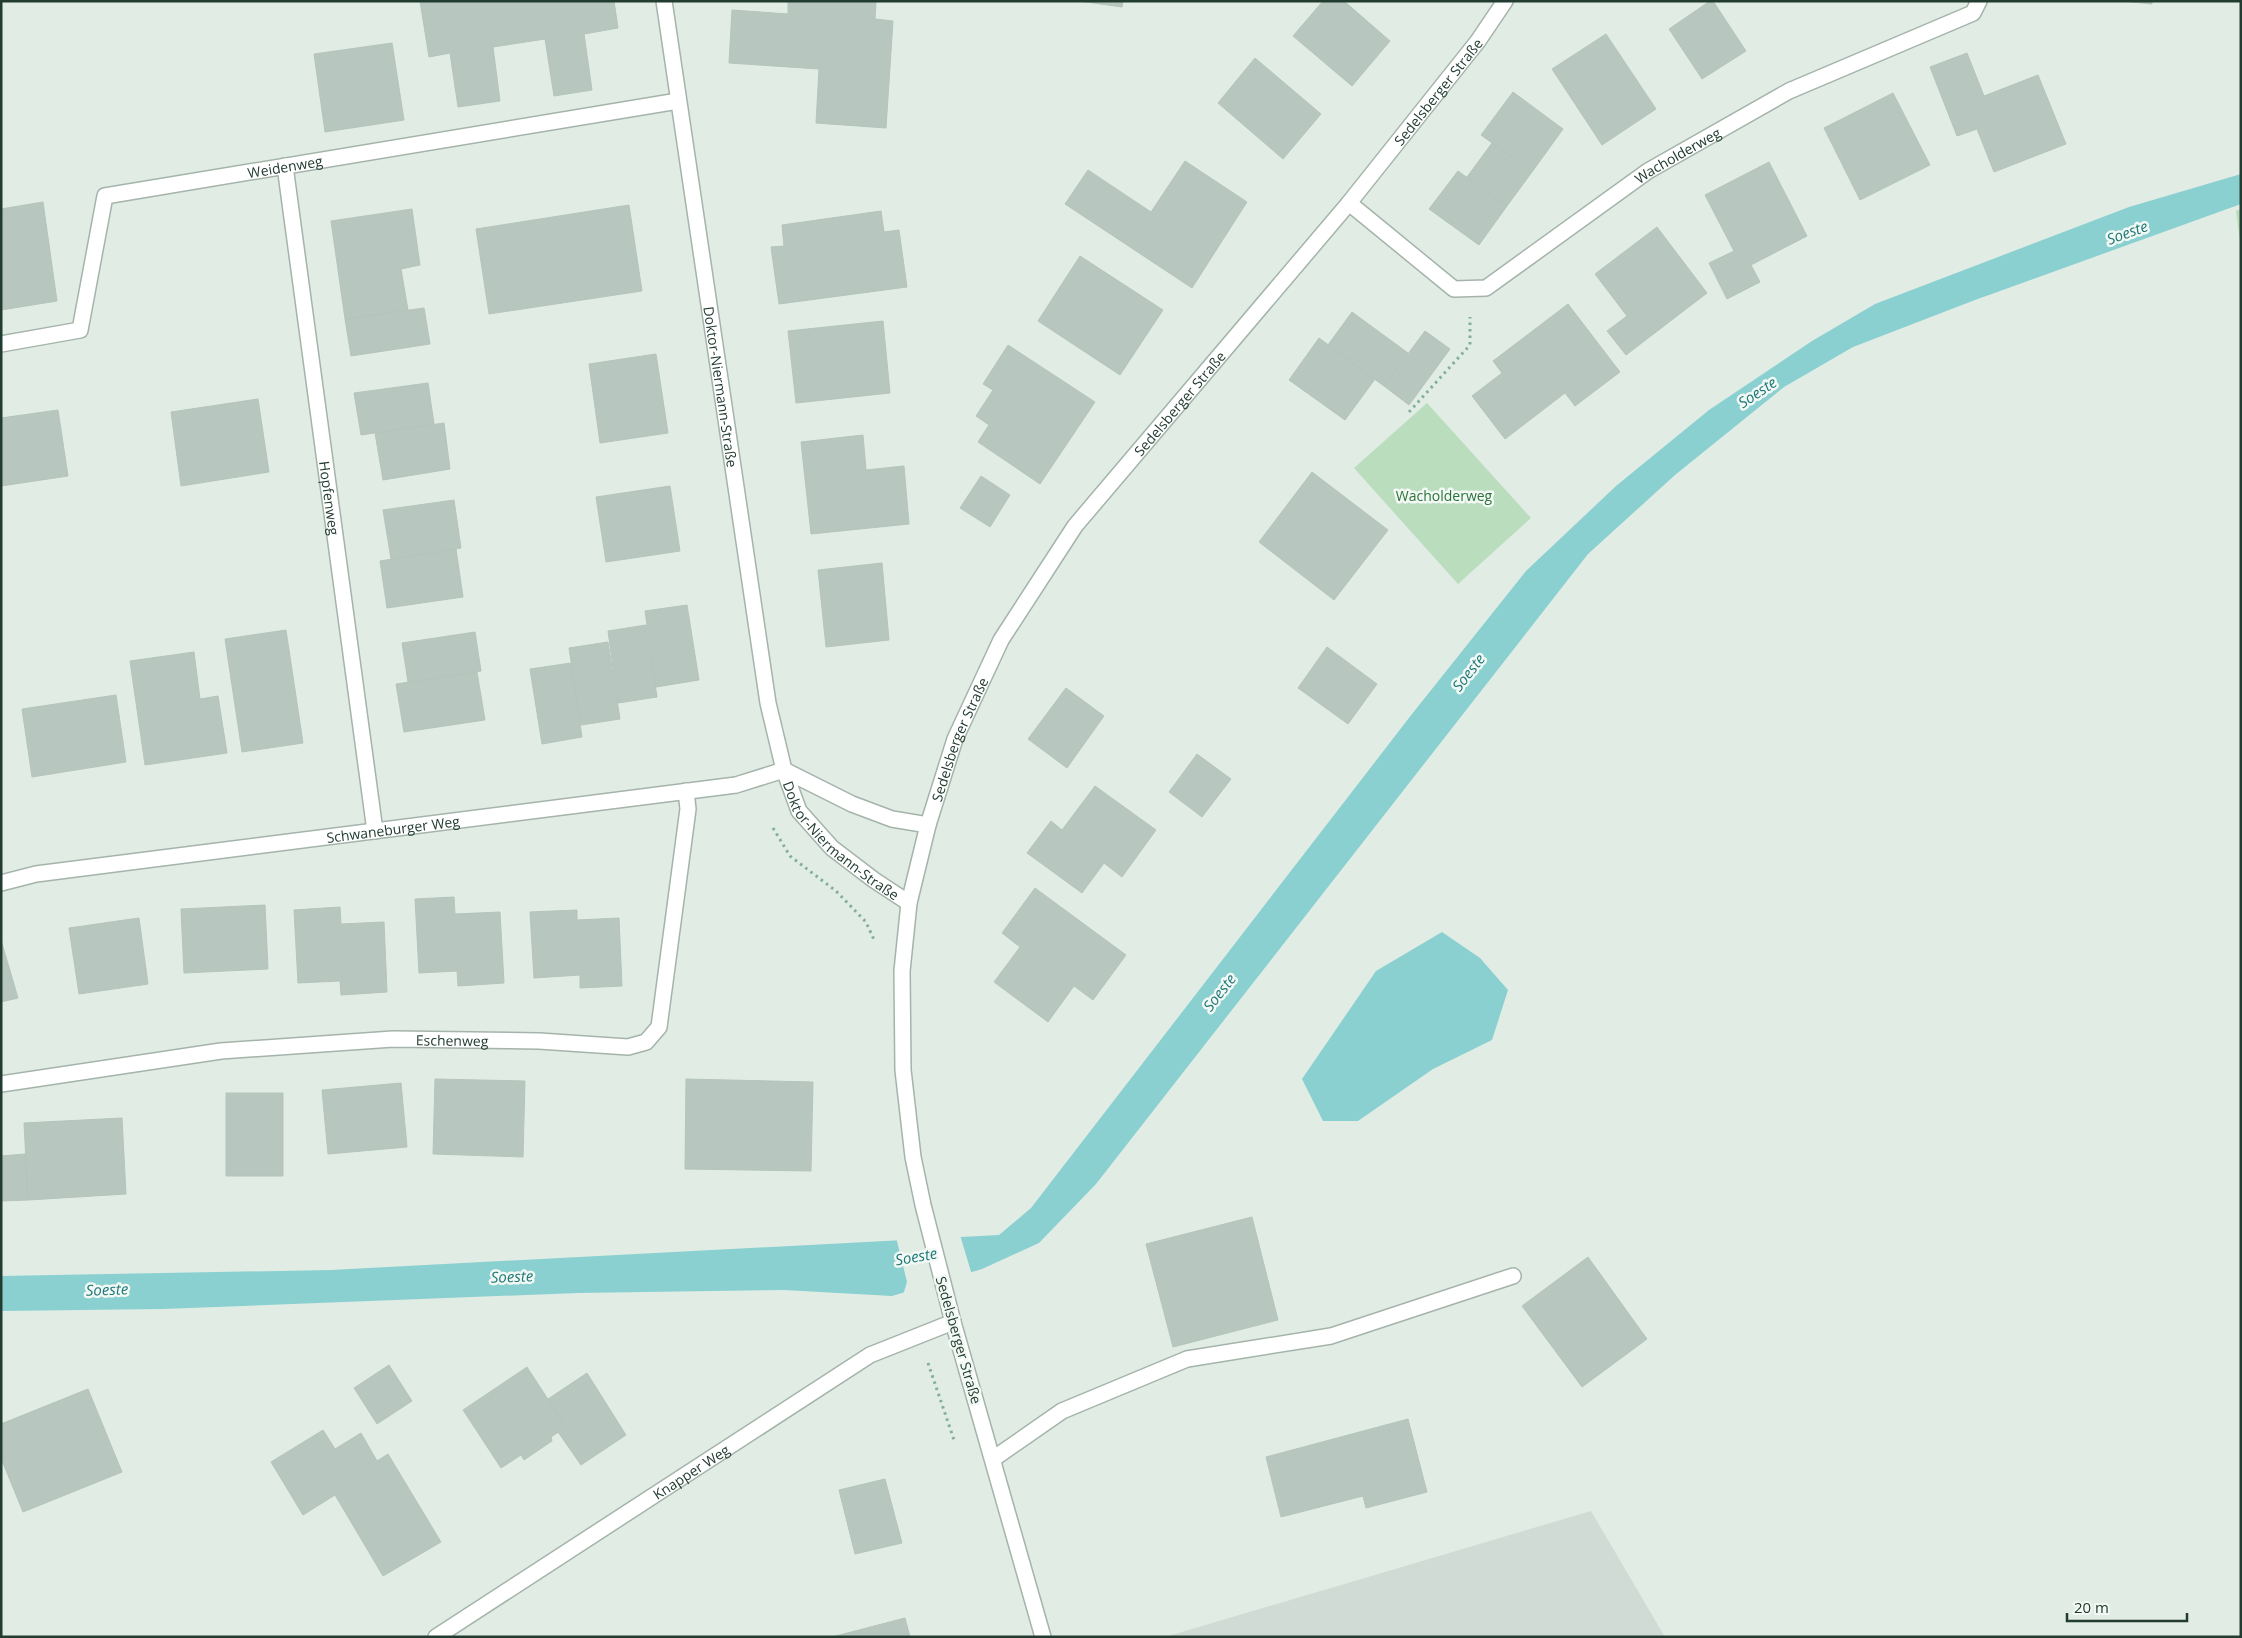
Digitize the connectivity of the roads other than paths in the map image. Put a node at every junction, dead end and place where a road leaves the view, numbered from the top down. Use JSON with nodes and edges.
{"nodes":[{"id":1,"x":664,"y":1,"type":"edge"},
{"id":2,"x":1505,"y":1,"type":"edge"},
{"id":3,"x":1980,"y":1,"type":"edge"},
{"id":4,"x":678,"y":101,"type":"junction"},
{"id":5,"x":285,"y":166,"type":"junction"},
{"id":6,"x":1349,"y":203,"type":"junction"},
{"id":7,"x":1,"y":344,"type":"edge"},
{"id":8,"x":784,"y":770,"type":"junction"},
{"id":9,"x":686,"y":792,"type":"junction"},
{"id":10,"x":928,"y":825,"type":"junction"},
{"id":11,"x":375,"y":831,"type":"junction"},
{"id":12,"x":1,"y":883,"type":"edge"},
{"id":13,"x":909,"y":903,"type":"junction"},
{"id":14,"x":1,"y":1084,"type":"edge"},
{"id":15,"x":1513,"y":1276,"type":"dead end"},
{"id":16,"x":953,"y":1322,"type":"junction"},
{"id":17,"x":993,"y":1459,"type":"junction"},
{"id":18,"x":436,"y":1637,"type":"edge"},
{"id":19,"x":1043,"y":1637,"type":"edge"}],
"edges":[{"from":1,"to":4,"type":"street","name":"Doktor-Niermann-Straße"},
{"from":2,"to":6,"type":"street","name":"Sedelsberger Straße"},
{"from":3,"to":6,"type":"street","name":"Wacholderweg"},
{"from":4,"to":5,"type":"street","name":"Weidenweg"},
{"from":4,"to":8,"type":"street","name":"Doktor-Niermann-Straße"},
{"from":5,"to":7,"type":"street","name":"Weidenweg"},
{"from":5,"to":11,"type":"street","name":"Hopfenweg"},
{"from":6,"to":10,"type":"street","name":"Sedelsberger Straße"},
{"from":8,"to":9,"type":"street","name":"Schwaneburger Weg"},
{"from":8,"to":10,"type":"street","name":"Doktor-Niermann-Straße"},
{"from":8,"to":13,"type":"street","name":"Doktor-Niermann-Straße"},
{"from":9,"to":11,"type":"street","name":"Schwaneburger Weg"},
{"from":9,"to":14,"type":"street","name":"Eschenweg"},
{"from":10,"to":13,"type":"street","name":"Sedelsberger Straße"},
{"from":11,"to":12,"type":"street","name":"Schwaneburger Weg"},
{"from":13,"to":16,"type":"street","name":"Sedelsberger Straße"},
{"from":15,"to":17,"type":"street"},
{"from":16,"to":17,"type":"street","name":"Sedelsberger Straße"},
{"from":16,"to":18,"type":"street","name":"Knapper Weg"},
{"from":17,"to":19,"type":"street","name":"Sedelsberger Straße"}]}
